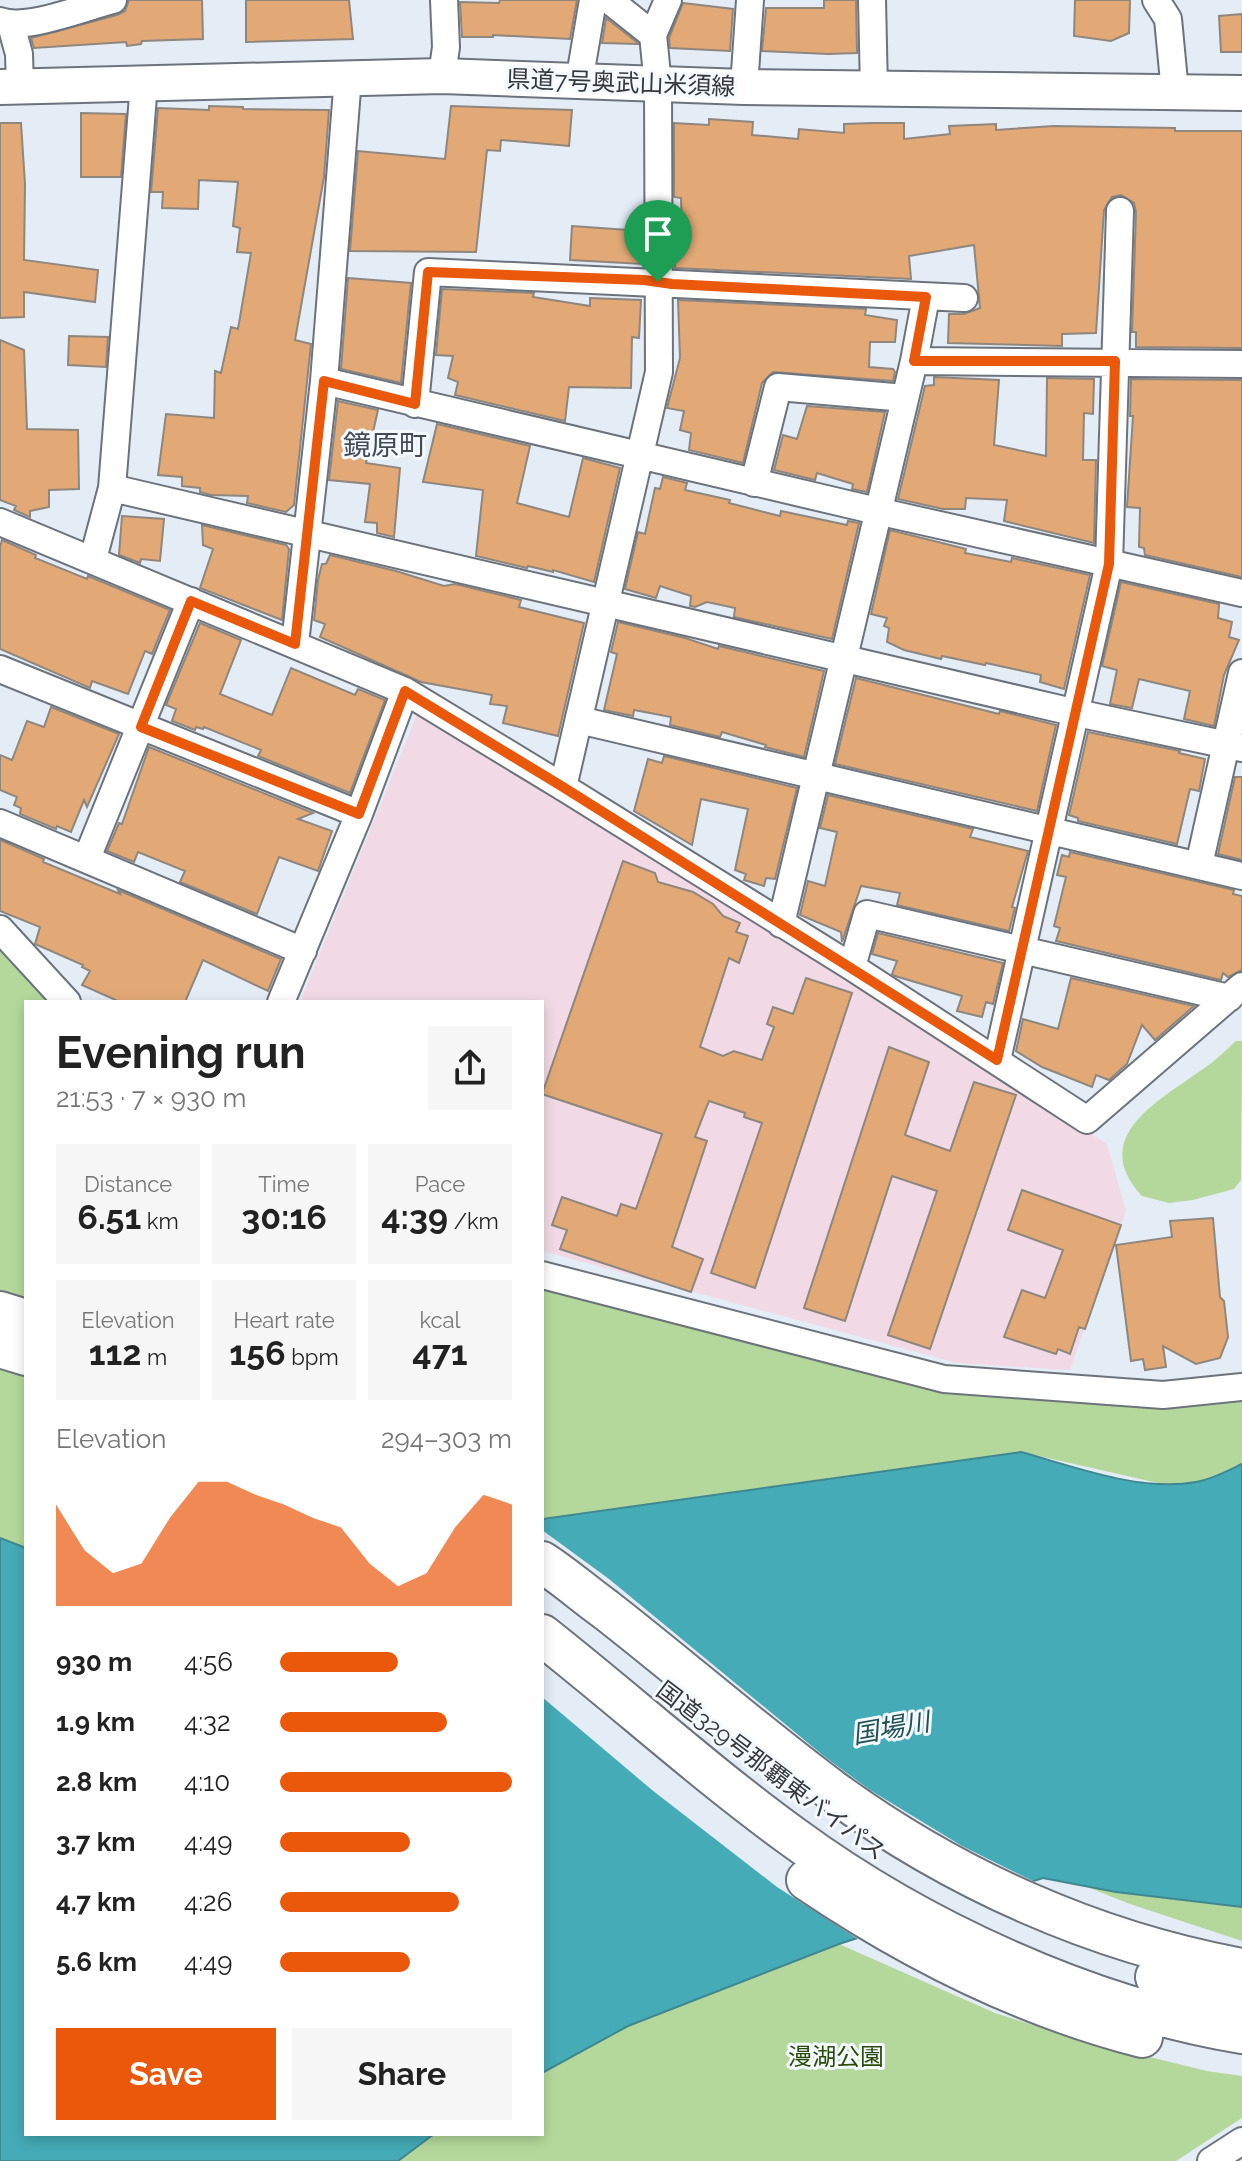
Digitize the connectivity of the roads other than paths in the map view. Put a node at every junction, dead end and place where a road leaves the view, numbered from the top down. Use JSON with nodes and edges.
{"nodes":[{"id":1,"x":113,"y":0,"type":"edge"},
{"id":2,"x":444,"y":0,"type":"edge"},
{"id":3,"x":593,"y":0,"type":"edge"},
{"id":4,"x":609,"y":0,"type":"edge"},
{"id":5,"x":668,"y":0,"type":"edge"},
{"id":6,"x":750,"y":0,"type":"edge"},
{"id":7,"x":872,"y":0,"type":"edge"},
{"id":8,"x":1156,"y":0,"type":"edge"},
{"id":9,"x":5,"y":23,"type":"edge"},
{"id":10,"x":653,"y":35,"type":"junction"},
{"id":11,"x":442,"y":76,"type":"junction"},
{"id":12,"x":348,"y":77,"type":"junction"},
{"id":13,"x":579,"y":82,"type":"junction"},
{"id":14,"x":144,"y":83,"type":"junction"},
{"id":15,"x":658,"y":85,"type":"junction"},
{"id":16,"x":10,"y":87,"type":"edge"},
{"id":17,"x":744,"y":87,"type":"junction"},
{"id":18,"x":874,"y":90,"type":"junction"},
{"id":19,"x":1175,"y":92,"type":"junction"},
{"id":20,"x":1242,"y":93,"type":"edge"},
{"id":21,"x":1120,"y":211,"type":"dead end"},
{"id":22,"x":658,"y":282,"type":"junction"},
{"id":23,"x":926,"y":297,"type":"junction"},
{"id":24,"x":964,"y":298,"type":"dead end"},
{"id":25,"x":914,"y":361,"type":"junction"},
{"id":26,"x":1115,"y":361,"type":"junction"},
{"id":27,"x":1242,"y":364,"type":"edge"},
{"id":28,"x":324,"y":381,"type":"junction"},
{"id":29,"x":905,"y":398,"type":"junction"},
{"id":30,"x":415,"y":404,"type":"junction"},
{"id":31,"x":640,"y":456,"type":"junction"},
{"id":32,"x":754,"y":483,"type":"junction"},
{"id":33,"x":112,"y":488,"type":"junction"},
{"id":34,"x":877,"y":511,"type":"junction"},
{"id":35,"x":0,"y":522,"type":"edge"},
{"id":36,"x":307,"y":533,"type":"junction"},
{"id":37,"x":93,"y":559,"type":"junction"},
{"id":38,"x":1109,"y":564,"type":"junction"},
{"id":39,"x":1242,"y":593,"type":"edge"},
{"id":40,"x":191,"y":601,"type":"junction"},
{"id":41,"x":607,"y":604,"type":"junction"},
{"id":42,"x":295,"y":644,"type":"junction"},
{"id":43,"x":844,"y":658,"type":"junction"},
{"id":44,"x":0,"y":669,"type":"edge"},
{"id":45,"x":1242,"y":673,"type":"edge"},
{"id":46,"x":405,"y":691,"type":"junction"},
{"id":47,"x":1077,"y":713,"type":"junction"},
{"id":48,"x":579,"y":720,"type":"junction"},
{"id":49,"x":141,"y":727,"type":"junction"},
{"id":50,"x":1234,"y":746,"type":"edge"},
{"id":51,"x":816,"y":776,"type":"junction"},
{"id":52,"x":563,"y":787,"type":"junction"},
{"id":53,"x":359,"y":814,"type":"junction"},
{"id":54,"x":0,"y":823,"type":"edge"},
{"id":55,"x":1050,"y":830,"type":"junction"},
{"id":56,"x":87,"y":858,"type":"junction"},
{"id":57,"x":1199,"y":865,"type":"junction"},
{"id":58,"x":1242,"y":876,"type":"edge"},
{"id":59,"x":781,"y":924,"type":"junction"},
{"id":60,"x":0,"y":929,"type":"edge"},
{"id":61,"x":1020,"y":949,"type":"junction"},
{"id":62,"x":303,"y":951,"type":"junction"},
{"id":63,"x":852,"y":967,"type":"junction"},
{"id":64,"x":1236,"y":992,"type":"edge"},
{"id":65,"x":65,"y":1000,"type":"edge"},
{"id":66,"x":282,"y":1000,"type":"edge"},
{"id":67,"x":997,"y":1060,"type":"junction"},
{"id":68,"x":544,"y":1276,"type":"edge"},
{"id":69,"x":0,"y":1312,"type":"edge"},
{"id":70,"x":24,"y":1319,"type":"edge"},
{"id":71,"x":0,"y":1347,"type":"edge"},
{"id":72,"x":24,"y":1354,"type":"edge"},
{"id":73,"x":1242,"y":1387,"type":"edge"},
{"id":74,"x":544,"y":1564,"type":"edge"},
{"id":75,"x":544,"y":1598,"type":"edge"},
{"id":76,"x":544,"y":1637,"type":"edge"},
{"id":77,"x":544,"y":1669,"type":"edge"},
{"id":78,"x":1242,"y":1969,"type":"edge"},
{"id":79,"x":1242,"y":1998,"type":"edge"},
{"id":80,"x":1242,"y":2033,"type":"edge"},
{"id":81,"x":1242,"y":2059,"type":"edge"},
{"id":82,"x":1242,"y":2141,"type":"edge"},
{"id":83,"x":1211,"y":2161,"type":"edge"}],
"edges":[{"from":1,"to":9,"type":"street"},
{"from":2,"to":11,"type":"street"},
{"from":3,"to":13,"type":"street"},
{"from":4,"to":10,"type":"street"},
{"from":5,"to":10,"type":"street"},
{"from":6,"to":17,"type":"street"},
{"from":7,"to":18,"type":"street"},
{"from":8,"to":19,"type":"street"},
{"from":9,"to":16,"type":"street"},
{"from":10,"to":15,"type":"street"},
{"from":11,"to":12,"type":"main road","name":"県道7号奥武山米須線"},
{"from":11,"to":13,"type":"main road","name":"県道7号奥武山米須線"},
{"from":12,"to":14,"type":"main road","name":"県道7号奥武山米須線"},
{"from":12,"to":28,"type":"street"},
{"from":13,"to":15,"type":"main road","name":"県道7号奥武山米須線"},
{"from":14,"to":16,"type":"main road","name":"県道7号奥武山米須線"},
{"from":14,"to":33,"type":"street"},
{"from":15,"to":17,"type":"main road","name":"県道7号奥武山米須線"},
{"from":15,"to":22,"type":"street"},
{"from":17,"to":18,"type":"main road","name":"県道7号奥武山米須線"},
{"from":18,"to":19,"type":"main road","name":"県道7号奥武山米須線"},
{"from":19,"to":20,"type":"main road","name":"県道7号奥武山米須線"},
{"from":21,"to":26,"type":"street"},
{"from":22,"to":23,"type":"street"},
{"from":22,"to":30,"type":"street"},
{"from":22,"to":31,"type":"street"},
{"from":23,"to":24,"type":"street"},
{"from":23,"to":25,"type":"street"},
{"from":25,"to":26,"type":"street"},
{"from":25,"to":29,"type":"street"},
{"from":26,"to":27,"type":"street"},
{"from":26,"to":38,"type":"street"},
{"from":28,"to":30,"type":"street"},
{"from":28,"to":36,"type":"street"},
{"from":29,"to":32,"type":"street"},
{"from":29,"to":34,"type":"street"},
{"from":30,"to":31,"type":"street"},
{"from":31,"to":32,"type":"street"},
{"from":31,"to":41,"type":"street"},
{"from":32,"to":34,"type":"street"},
{"from":33,"to":36,"type":"street"},
{"from":33,"to":37,"type":"street"},
{"from":34,"to":38,"type":"street"},
{"from":34,"to":43,"type":"street"},
{"from":35,"to":37,"type":"street"},
{"from":36,"to":41,"type":"street"},
{"from":36,"to":42,"type":"street"},
{"from":37,"to":40,"type":"street"},
{"from":38,"to":39,"type":"street"},
{"from":38,"to":47,"type":"street"},
{"from":40,"to":42,"type":"street"},
{"from":40,"to":49,"type":"street"},
{"from":41,"to":43,"type":"street"},
{"from":41,"to":48,"type":"street"},
{"from":42,"to":46,"type":"street"},
{"from":43,"to":47,"type":"street"},
{"from":43,"to":51,"type":"street"},
{"from":44,"to":49,"type":"street"},
{"from":45,"to":50,"type":"street"},
{"from":46,"to":52,"type":"street"},
{"from":46,"to":53,"type":"street"},
{"from":47,"to":50,"type":"street"},
{"from":47,"to":55,"type":"street"},
{"from":48,"to":51,"type":"street"},
{"from":48,"to":52,"type":"street"},
{"from":49,"to":53,"type":"street"},
{"from":49,"to":56,"type":"street"},
{"from":50,"to":57,"type":"street"},
{"from":51,"to":55,"type":"street"},
{"from":51,"to":59,"type":"street"},
{"from":52,"to":59,"type":"street"},
{"from":53,"to":62,"type":"street"},
{"from":54,"to":56,"type":"street"},
{"from":55,"to":57,"type":"street"},
{"from":55,"to":61,"type":"street"},
{"from":56,"to":62,"type":"street"},
{"from":57,"to":58,"type":"street"},
{"from":59,"to":63,"type":"street"},
{"from":60,"to":65,"type":"street"},
{"from":61,"to":63,"type":"street"},
{"from":61,"to":64,"type":"street"},
{"from":61,"to":67,"type":"street"},
{"from":62,"to":66,"type":"street"},
{"from":63,"to":67,"type":"street"},
{"from":64,"to":67,"type":"street"},
{"from":68,"to":73,"type":"street"},
{"from":69,"to":70,"type":"highway"},
{"from":71,"to":72,"type":"highway"},
{"from":74,"to":78,"type":"highway"},
{"from":75,"to":79,"type":"highway","name":"国道329号那覇東バイパス"},
{"from":76,"to":80,"type":"highway","name":"国道329号那覇東バイパス"},
{"from":77,"to":81,"type":"highway"},
{"from":82,"to":83,"type":"street"}]}
